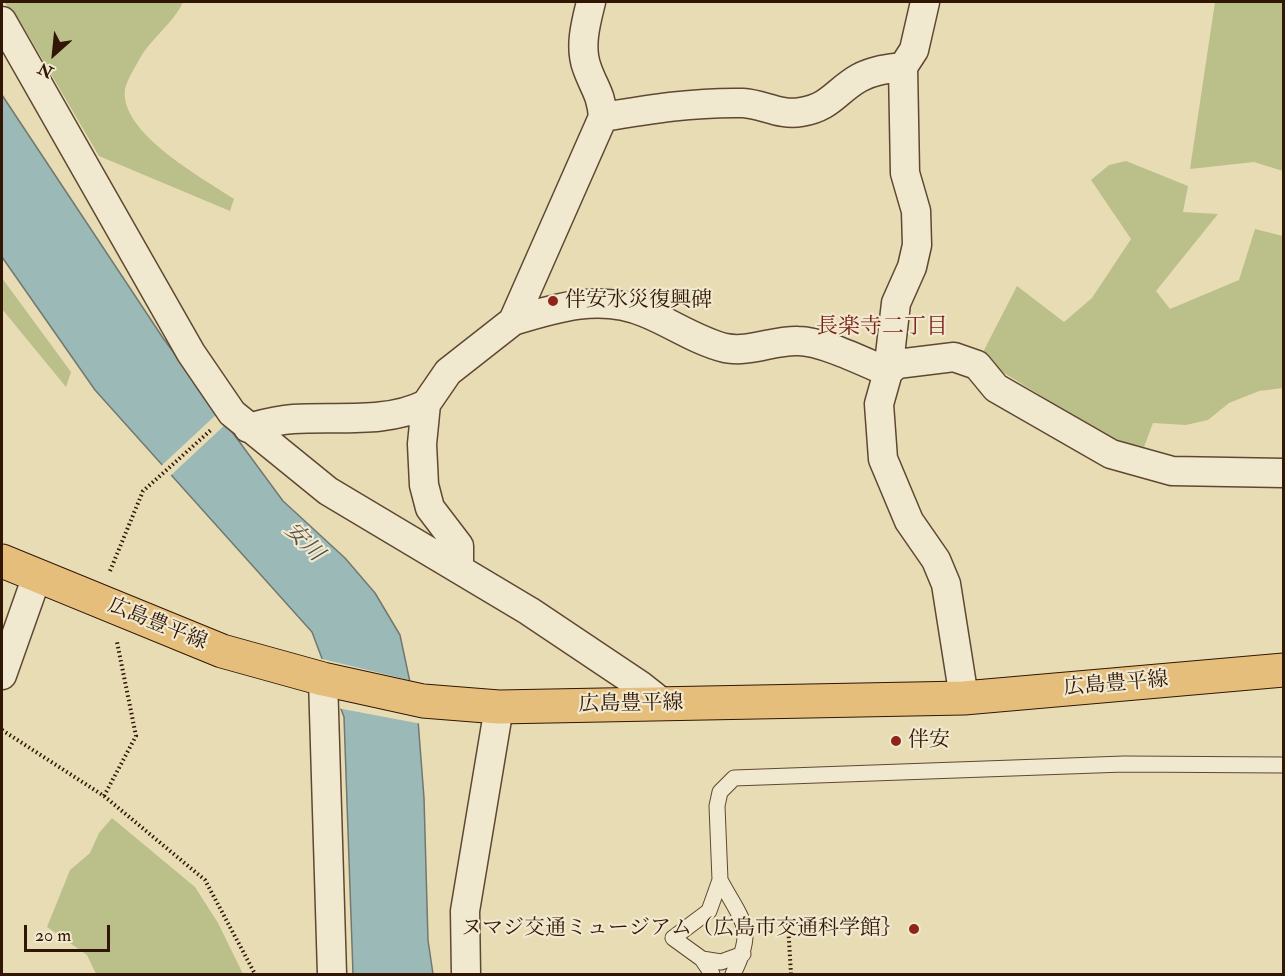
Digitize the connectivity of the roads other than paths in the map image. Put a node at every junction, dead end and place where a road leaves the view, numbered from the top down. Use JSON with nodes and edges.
{"nodes":[{"id":1,"x":591,"y":2,"type":"edge"},
{"id":2,"x":925,"y":2,"type":"edge"},
{"id":3,"x":2,"y":21,"type":"edge"},
{"id":4,"x":903,"y":68,"type":"junction"},
{"id":5,"x":603,"y":117,"type":"junction"},
{"id":6,"x":513,"y":321,"type":"junction"},
{"id":7,"x":888,"y":372,"type":"junction"},
{"id":8,"x":426,"y":404,"type":"junction"},
{"id":9,"x":248,"y":428,"type":"junction"},
{"id":10,"x":1284,"y":473,"type":"edge"},
{"id":11,"x":2,"y":561,"type":"edge"},
{"id":12,"x":459,"y":568,"type":"junction"},
{"id":13,"x":37,"y":576,"type":"junction"},
{"id":14,"x":1284,"y":670,"type":"edge"},
{"id":15,"x":2,"y":675,"type":"edge"},
{"id":16,"x":323,"y":679,"type":"junction"},
{"id":17,"x":964,"y":698,"type":"junction"},
{"id":18,"x":665,"y":705,"type":"junction"},
{"id":19,"x":499,"y":707,"type":"junction"},
{"id":20,"x":1284,"y":765,"type":"edge"},
{"id":21,"x":720,"y":880,"type":"junction"},
{"id":22,"x":709,"y":911,"type":"junction"},
{"id":23,"x":739,"y":915,"type":"junction"},
{"id":24,"x":743,"y":954,"type":"junction"},
{"id":25,"x":702,"y":959,"type":"junction"},
{"id":26,"x":332,"y":975,"type":"edge"},
{"id":27,"x":466,"y":975,"type":"edge"},
{"id":28,"x":712,"y":975,"type":"edge"},
{"id":29,"x":733,"y":975,"type":"edge"}],
"edges":[{"from":1,"to":5,"type":"street"},
{"from":2,"to":4,"type":"street"},
{"from":3,"to":9,"type":"street"},
{"from":4,"to":5,"type":"street"},
{"from":4,"to":7,"type":"street"},
{"from":5,"to":6,"type":"street"},
{"from":6,"to":7,"type":"street"},
{"from":6,"to":8,"type":"street"},
{"from":7,"to":10,"type":"street"},
{"from":7,"to":17,"type":"street"},
{"from":8,"to":9,"type":"street"},
{"from":8,"to":12,"type":"street"},
{"from":9,"to":12,"type":"street"},
{"from":11,"to":13,"type":"main road","name":"広島豊平線"},
{"from":12,"to":18,"type":"street"},
{"from":13,"to":15,"type":"street"},
{"from":13,"to":16,"type":"main road","name":"広島豊平線"},
{"from":14,"to":17,"type":"main road","name":"広島豊平線"},
{"from":16,"to":19,"type":"main road","name":"広島豊平線"},
{"from":16,"to":26,"type":"street"},
{"from":17,"to":18,"type":"main road","name":"広島豊平線"},
{"from":18,"to":19,"type":"main road","name":"広島豊平線"},
{"from":19,"to":27,"type":"street"},
{"from":20,"to":21,"type":"lane"},
{"from":21,"to":22,"type":"lane"},
{"from":21,"to":23,"type":"lane"},
{"from":22,"to":23,"type":"lane"},
{"from":22,"to":25,"type":"lane"},
{"from":23,"to":24,"type":"lane"},
{"from":24,"to":25,"type":"lane"},
{"from":24,"to":29,"type":"lane"},
{"from":25,"to":28,"type":"lane"}]}
